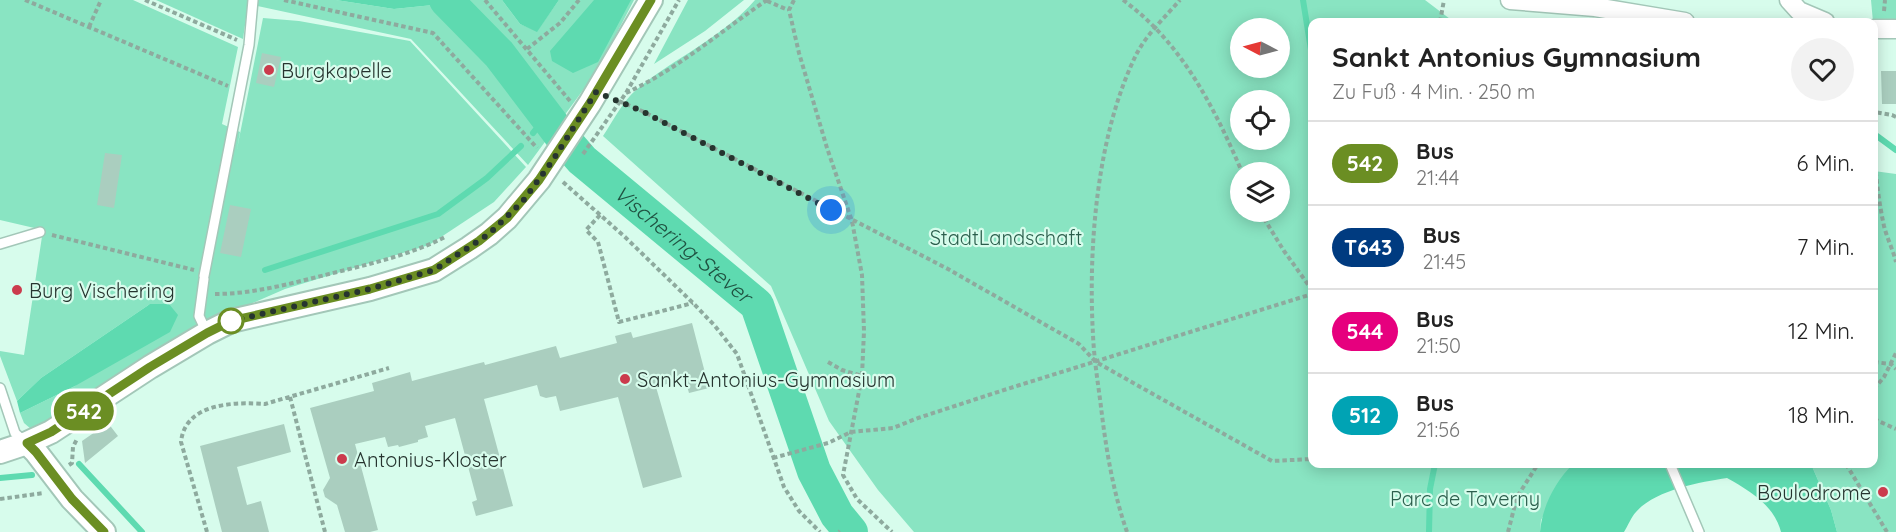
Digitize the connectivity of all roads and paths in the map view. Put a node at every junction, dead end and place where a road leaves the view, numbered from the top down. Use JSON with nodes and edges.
{"nodes":[{"id":1,"x":25,"y":0,"type":"edge"},
{"id":2,"x":101,"y":0,"type":"edge"},
{"id":3,"x":145,"y":0,"type":"edge"},
{"id":4,"x":253,"y":0,"type":"edge"},
{"id":5,"x":284,"y":0,"type":"edge"},
{"id":6,"x":485,"y":0,"type":"edge"},
{"id":7,"x":579,"y":0,"type":"edge"},
{"id":8,"x":651,"y":0,"type":"edge"},
{"id":9,"x":679,"y":0,"type":"edge"},
{"id":10,"x":767,"y":0,"type":"edge"},
{"id":11,"x":794,"y":0,"type":"edge"},
{"id":12,"x":1123,"y":0,"type":"edge"},
{"id":13,"x":1180,"y":0,"type":"edge"},
{"id":14,"x":1444,"y":0,"type":"edge"},
{"id":15,"x":1510,"y":0,"type":"edge"},
{"id":16,"x":789,"y":10,"type":"junction"},
{"id":17,"x":1792,"y":11,"type":"edge"},
{"id":18,"x":1441,"y":18,"type":"edge"},
{"id":19,"x":1661,"y":18,"type":"edge"},
{"id":20,"x":1813,"y":18,"type":"edge"},
{"id":21,"x":89,"y":27,"type":"junction"},
{"id":22,"x":1156,"y":28,"type":"junction"},
{"id":23,"x":1878,"y":29,"type":"edge"},
{"id":24,"x":1896,"y":29,"type":"edge"},
{"id":25,"x":249,"y":45,"type":"junction"},
{"id":26,"x":527,"y":49,"type":"junction"},
{"id":27,"x":240,"y":91,"type":"junction"},
{"id":28,"x":596,"y":92,"type":"junction"},
{"id":29,"x":626,"y":93,"type":"junction"},
{"id":30,"x":567,"y":98,"type":"dead end"},
{"id":31,"x":619,"y":102,"type":"junction"},
{"id":32,"x":1878,"y":113,"type":"edge"},
{"id":33,"x":1896,"y":117,"type":"edge"},
{"id":34,"x":597,"y":136,"type":"dead end"},
{"id":35,"x":530,"y":155,"type":"dead end"},
{"id":36,"x":1238,"y":162,"type":"edge"},
{"id":37,"x":563,"y":182,"type":"dead end"},
{"id":38,"x":1878,"y":186,"type":"edge"},
{"id":39,"x":1879,"y":195,"type":"joint"},
{"id":40,"x":600,"y":215,"type":"junction"},
{"id":41,"x":852,"y":221,"type":"junction"},
{"id":42,"x":1266,"y":222,"type":"edge"},
{"id":43,"x":40,"y":232,"type":"joint"},
{"id":44,"x":446,"y":236,"type":"dead end"},
{"id":45,"x":0,"y":244,"type":"edge"},
{"id":46,"x":1896,"y":262,"type":"edge"},
{"id":47,"x":204,"y":276,"type":"junction"},
{"id":48,"x":1308,"y":286,"type":"edge"},
{"id":49,"x":1308,"y":293,"type":"edge"},
{"id":50,"x":201,"y":294,"type":"junction"},
{"id":51,"x":693,"y":303,"type":"junction"},
{"id":52,"x":207,"y":333,"type":"junction"},
{"id":53,"x":1896,"y":353,"type":"edge"},
{"id":54,"x":828,"y":362,"type":"dead end"},
{"id":55,"x":1096,"y":362,"type":"junction"},
{"id":56,"x":1878,"y":362,"type":"edge"},
{"id":57,"x":1891,"y":364,"type":"junction"},
{"id":58,"x":389,"y":368,"type":"dead end"},
{"id":59,"x":1896,"y":369,"type":"edge"},
{"id":60,"x":862,"y":376,"type":"junction"},
{"id":61,"x":1878,"y":384,"type":"edge"},
{"id":62,"x":0,"y":388,"type":"edge"},
{"id":63,"x":290,"y":397,"type":"junction"},
{"id":64,"x":1878,"y":421,"type":"edge"},
{"id":65,"x":1896,"y":429,"type":"edge"},
{"id":66,"x":851,"y":432,"type":"junction"},
{"id":67,"x":82,"y":433,"type":"dead end"},
{"id":68,"x":27,"y":443,"type":"junction"},
{"id":69,"x":0,"y":452,"type":"edge"},
{"id":70,"x":773,"y":458,"type":"junction"},
{"id":71,"x":1308,"y":459,"type":"edge"},
{"id":72,"x":1535,"y":468,"type":"edge"},
{"id":73,"x":1672,"y":468,"type":"edge"},
{"id":74,"x":1848,"y":468,"type":"edge"},
{"id":75,"x":50,"y":485,"type":"junction"},
{"id":76,"x":0,"y":499,"type":"edge"},
{"id":77,"x":104,"y":532,"type":"edge"},
{"id":78,"x":207,"y":532,"type":"edge"},
{"id":79,"x":325,"y":532,"type":"edge"},
{"id":80,"x":820,"y":532,"type":"edge"},
{"id":81,"x":892,"y":532,"type":"edge"},
{"id":82,"x":1127,"y":532,"type":"edge"},
{"id":83,"x":1508,"y":532,"type":"edge"},
{"id":84,"x":1699,"y":532,"type":"edge"},
{"id":85,"x":1887,"y":532,"type":"edge"}],
"edges":[{"from":1,"to":21,"type":"path"},
{"from":2,"to":21,"type":"path"},
{"from":3,"to":25,"type":"path"},
{"from":4,"to":25,"type":"lane"},
{"from":5,"to":35,"type":"path"},
{"from":6,"to":26,"type":"path"},
{"from":7,"to":26,"type":"path"},
{"from":8,"to":28,"type":"street"},
{"from":9,"to":29,"type":"path"},
{"from":10,"to":16,"type":"path"},
{"from":10,"to":29,"type":"path"},
{"from":11,"to":16,"type":"path"},
{"from":12,"to":22,"type":"path"},
{"from":13,"to":22,"type":"path"},
{"from":14,"to":18,"type":"path"},
{"from":15,"to":19,"type":"street"},
{"from":16,"to":41,"type":"path"},
{"from":17,"to":20,"type":"street"},
{"from":21,"to":27,"type":"path"},
{"from":22,"to":36,"type":"path"},
{"from":22,"to":55,"type":"path"},
{"from":23,"to":24,"type":"street"},
{"from":25,"to":27,"type":"lane"},
{"from":26,"to":30,"type":"path"},
{"from":27,"to":47,"type":"lane"},
{"from":28,"to":31,"type":"path"},
{"from":28,"to":52,"type":"street"},
{"from":29,"to":31,"type":"path"},
{"from":31,"to":34,"type":"path"},
{"from":31,"to":41,"type":"path"},
{"from":32,"to":33,"type":"path"},
{"from":37,"to":40,"type":"path"},
{"from":38,"to":39,"type":"path"},
{"from":39,"to":46,"type":"path"},
{"from":40,"to":51,"type":"path"},
{"from":40,"to":51,"type":"path"},
{"from":41,"to":55,"type":"path"},
{"from":41,"to":60,"type":"path"},
{"from":42,"to":48,"type":"path"},
{"from":43,"to":45,"type":"lane"},
{"from":43,"to":47,"type":"path"},
{"from":44,"to":50,"type":"path"},
{"from":47,"to":50,"type":"lane"},
{"from":49,"to":55,"type":"path"},
{"from":50,"to":52,"type":"lane"},
{"from":51,"to":70,"type":"path"},
{"from":52,"to":68,"type":"street"},
{"from":53,"to":57,"type":"path"},
{"from":54,"to":60,"type":"path"},
{"from":55,"to":66,"type":"path"},
{"from":55,"to":71,"type":"path"},
{"from":55,"to":82,"type":"path"},
{"from":56,"to":57,"type":"path"},
{"from":57,"to":59,"type":"path"},
{"from":57,"to":61,"type":"path"},
{"from":58,"to":63,"type":"path"},
{"from":60,"to":66,"type":"path"},
{"from":62,"to":68,"type":"lane"},
{"from":63,"to":78,"type":"path"},
{"from":63,"to":79,"type":"path"},
{"from":64,"to":65,"type":"path"},
{"from":66,"to":70,"type":"path"},
{"from":66,"to":81,"type":"path"},
{"from":67,"to":75,"type":"path"},
{"from":68,"to":69,"type":"street"},
{"from":68,"to":75,"type":"street"},
{"from":70,"to":80,"type":"path"},
{"from":72,"to":83,"type":"path"},
{"from":73,"to":84,"type":"lane"},
{"from":74,"to":85,"type":"path"},
{"from":75,"to":76,"type":"path"},
{"from":75,"to":77,"type":"street"}]}
